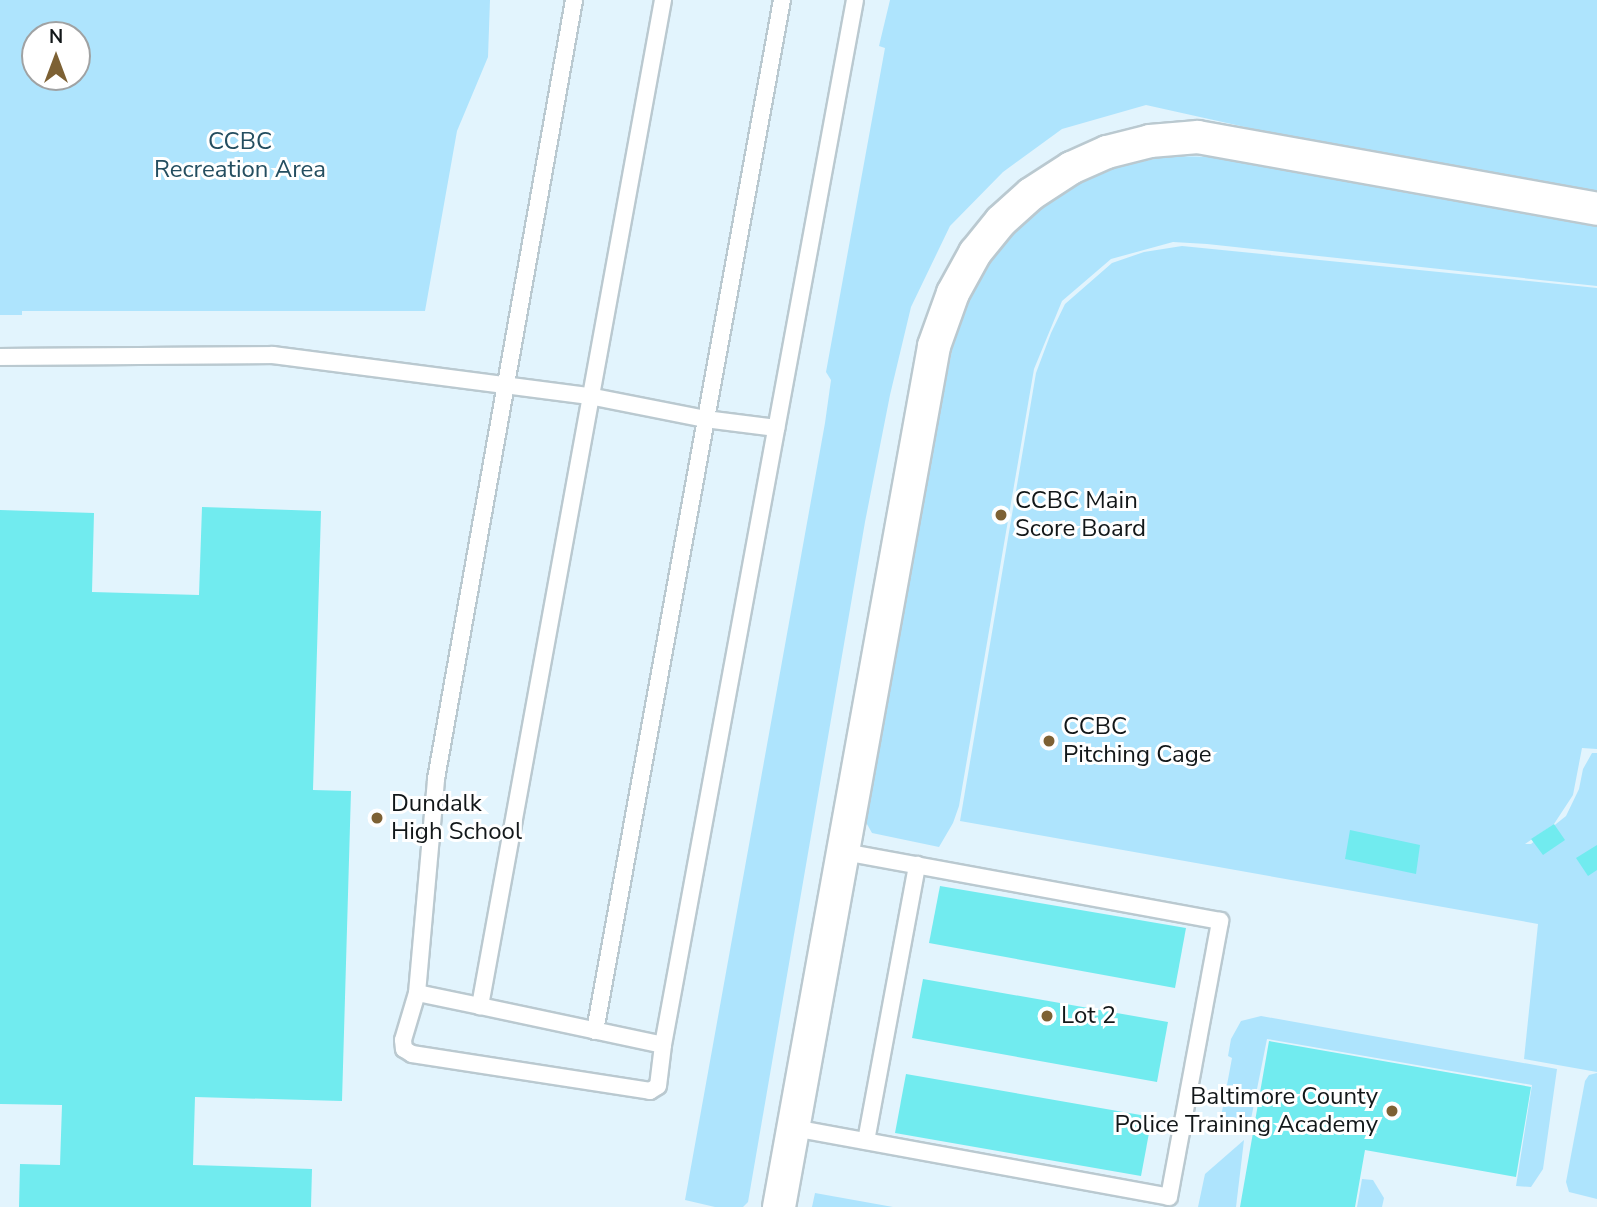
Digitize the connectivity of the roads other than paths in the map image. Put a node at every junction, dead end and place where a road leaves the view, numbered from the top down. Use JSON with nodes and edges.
{"nodes":[{"id":1,"x":574,"y":0,"type":"edge"},
{"id":2,"x":663,"y":0,"type":"edge"},
{"id":3,"x":782,"y":0,"type":"edge"},
{"id":4,"x":855,"y":0,"type":"edge"},
{"id":5,"x":1597,"y":209,"type":"edge"},
{"id":6,"x":0,"y":357,"type":"edge"},
{"id":7,"x":508,"y":385,"type":"junction"},
{"id":8,"x":589,"y":396,"type":"junction"},
{"id":9,"x":705,"y":419,"type":"junction"},
{"id":10,"x":776,"y":428,"type":"junction"},
{"id":11,"x":843,"y":852,"type":"junction"},
{"id":12,"x":917,"y":865,"type":"junction"},
{"id":13,"x":417,"y":993,"type":"junction"},
{"id":14,"x":480,"y":1006,"type":"junction"},
{"id":15,"x":595,"y":1031,"type":"junction"},
{"id":16,"x":663,"y":1045,"type":"junction"},
{"id":17,"x":794,"y":1128,"type":"junction"},
{"id":18,"x":866,"y":1141,"type":"junction"},
{"id":19,"x":779,"y":1207,"type":"edge"}],
"edges":[{"from":1,"to":7,"type":"lane"},
{"from":2,"to":8,"type":"lane"},
{"from":3,"to":9,"type":"lane"},
{"from":4,"to":10,"type":"lane"},
{"from":5,"to":11,"type":"street"},
{"from":6,"to":7,"type":"lane"},
{"from":7,"to":8,"type":"lane"},
{"from":7,"to":13,"type":"lane"},
{"from":8,"to":9,"type":"lane"},
{"from":8,"to":14,"type":"lane"},
{"from":9,"to":10,"type":"lane"},
{"from":9,"to":15,"type":"lane"},
{"from":10,"to":16,"type":"lane"},
{"from":11,"to":12,"type":"lane"},
{"from":11,"to":17,"type":"street"},
{"from":12,"to":18,"type":"lane"},
{"from":12,"to":18,"type":"lane"},
{"from":13,"to":14,"type":"lane"},
{"from":13,"to":16,"type":"lane"},
{"from":14,"to":15,"type":"lane"},
{"from":15,"to":16,"type":"lane"},
{"from":17,"to":18,"type":"lane"},
{"from":17,"to":19,"type":"street"}]}
